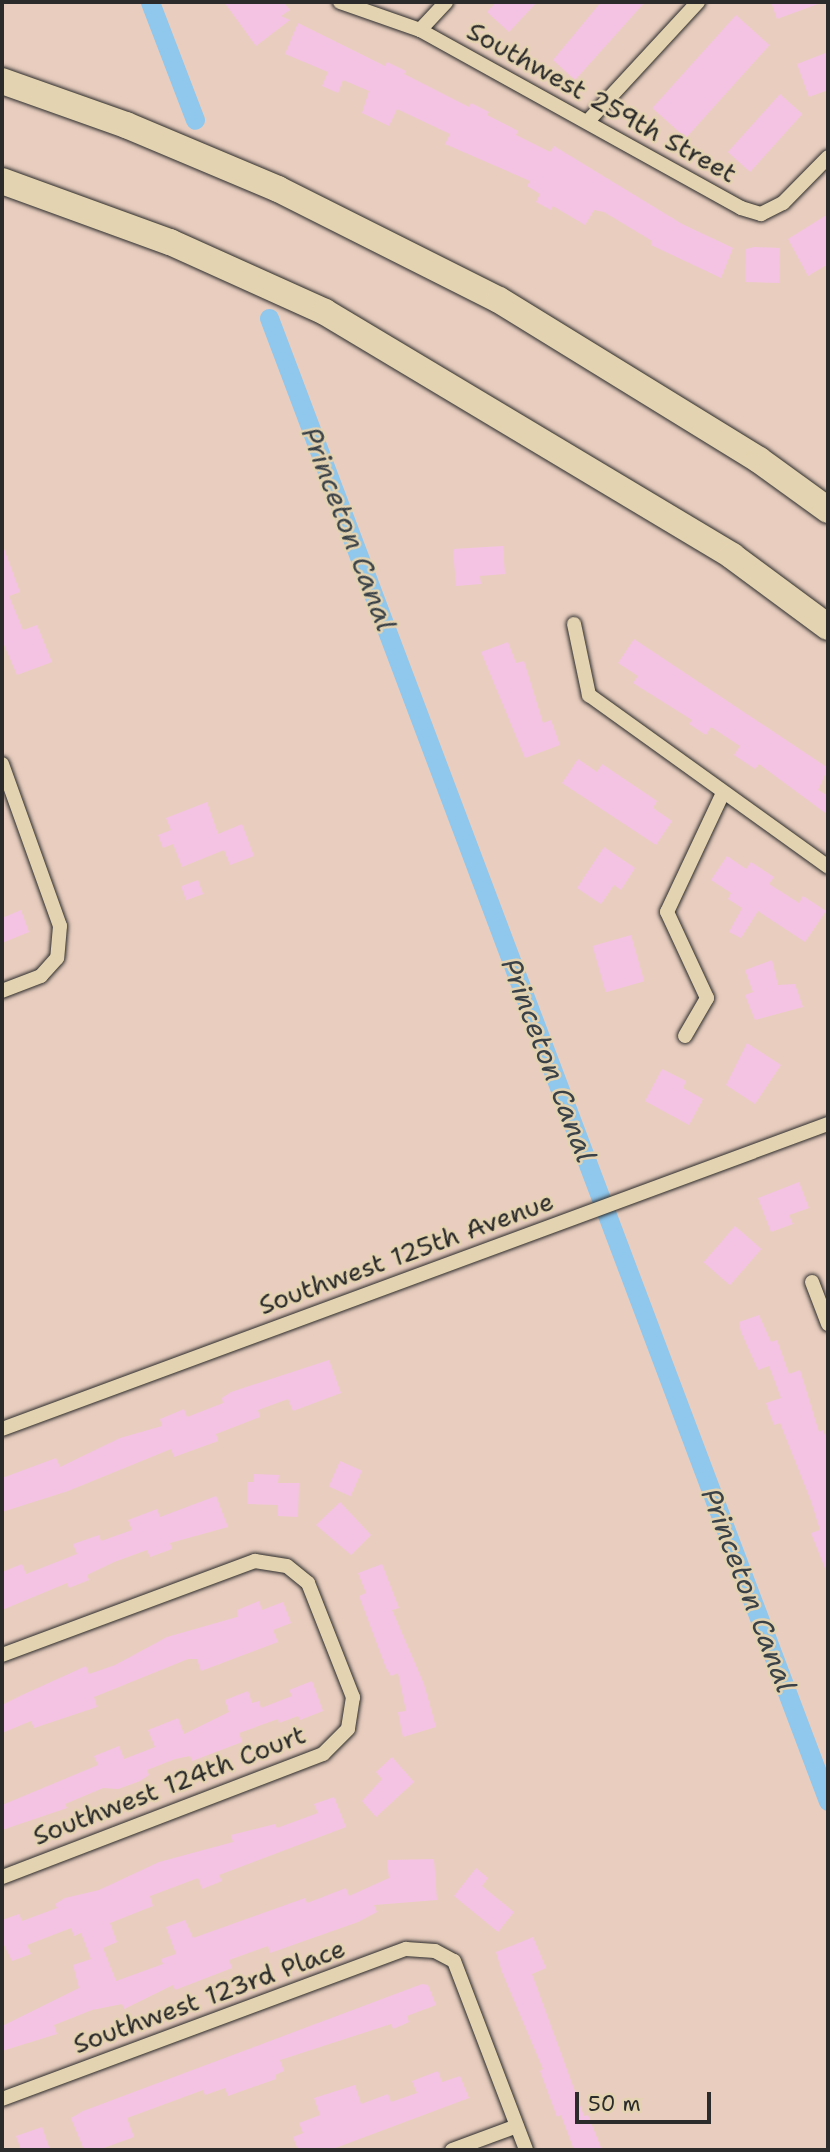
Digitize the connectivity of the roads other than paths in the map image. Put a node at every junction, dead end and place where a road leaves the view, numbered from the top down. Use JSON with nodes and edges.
{"nodes":[{"id":1,"x":340,"y":2,"type":"edge"},
{"id":2,"x":446,"y":2,"type":"edge"},
{"id":3,"x":698,"y":2,"type":"edge"},
{"id":4,"x":420,"y":30,"type":"junction"},
{"id":5,"x":2,"y":81,"type":"edge"},
{"id":6,"x":589,"y":120,"type":"junction"},
{"id":7,"x":828,"y":157,"type":"edge"},
{"id":8,"x":2,"y":181,"type":"edge"},
{"id":9,"x":828,"y":510,"type":"edge"},
{"id":10,"x":574,"y":624,"type":"dead end"},
{"id":11,"x":828,"y":627,"type":"edge"},
{"id":12,"x":2,"y":764,"type":"edge"},
{"id":13,"x":723,"y":793,"type":"junction"},
{"id":14,"x":828,"y":867,"type":"edge"},
{"id":15,"x":2,"y":991,"type":"edge"},
{"id":16,"x":685,"y":1036,"type":"dead end"},
{"id":17,"x":828,"y":1124,"type":"edge"},
{"id":18,"x":812,"y":1282,"type":"dead end"},
{"id":19,"x":828,"y":1324,"type":"edge"},
{"id":20,"x":2,"y":1429,"type":"edge"},
{"id":21,"x":2,"y":1655,"type":"edge"},
{"id":22,"x":2,"y":1877,"type":"edge"},
{"id":23,"x":2,"y":2099,"type":"edge"},
{"id":24,"x":517,"y":2126,"type":"junction"},
{"id":25,"x":452,"y":2150,"type":"edge"},
{"id":26,"x":526,"y":2150,"type":"edge"}],
"edges":[{"from":1,"to":4,"type":"street","name":"Southwest 259th Street"},
{"from":2,"to":4,"type":"street"},
{"from":3,"to":6,"type":"street"},
{"from":4,"to":6,"type":"street","name":"Southwest 259th Street"},
{"from":5,"to":9,"type":"highway"},
{"from":6,"to":7,"type":"street","name":"Southwest 259th Street"},
{"from":8,"to":11,"type":"highway"},
{"from":10,"to":13,"type":"street"},
{"from":12,"to":15,"type":"street"},
{"from":13,"to":14,"type":"street"},
{"from":13,"to":16,"type":"street"},
{"from":17,"to":20,"type":"street","name":"Southwest 125th Avenue"},
{"from":18,"to":19,"type":"street"},
{"from":21,"to":22,"type":"street","name":"Southwest 124th Court"},
{"from":23,"to":24,"type":"street","name":"Southwest 123rd Place"},
{"from":24,"to":25,"type":"street"},
{"from":24,"to":26,"type":"street"}]}
